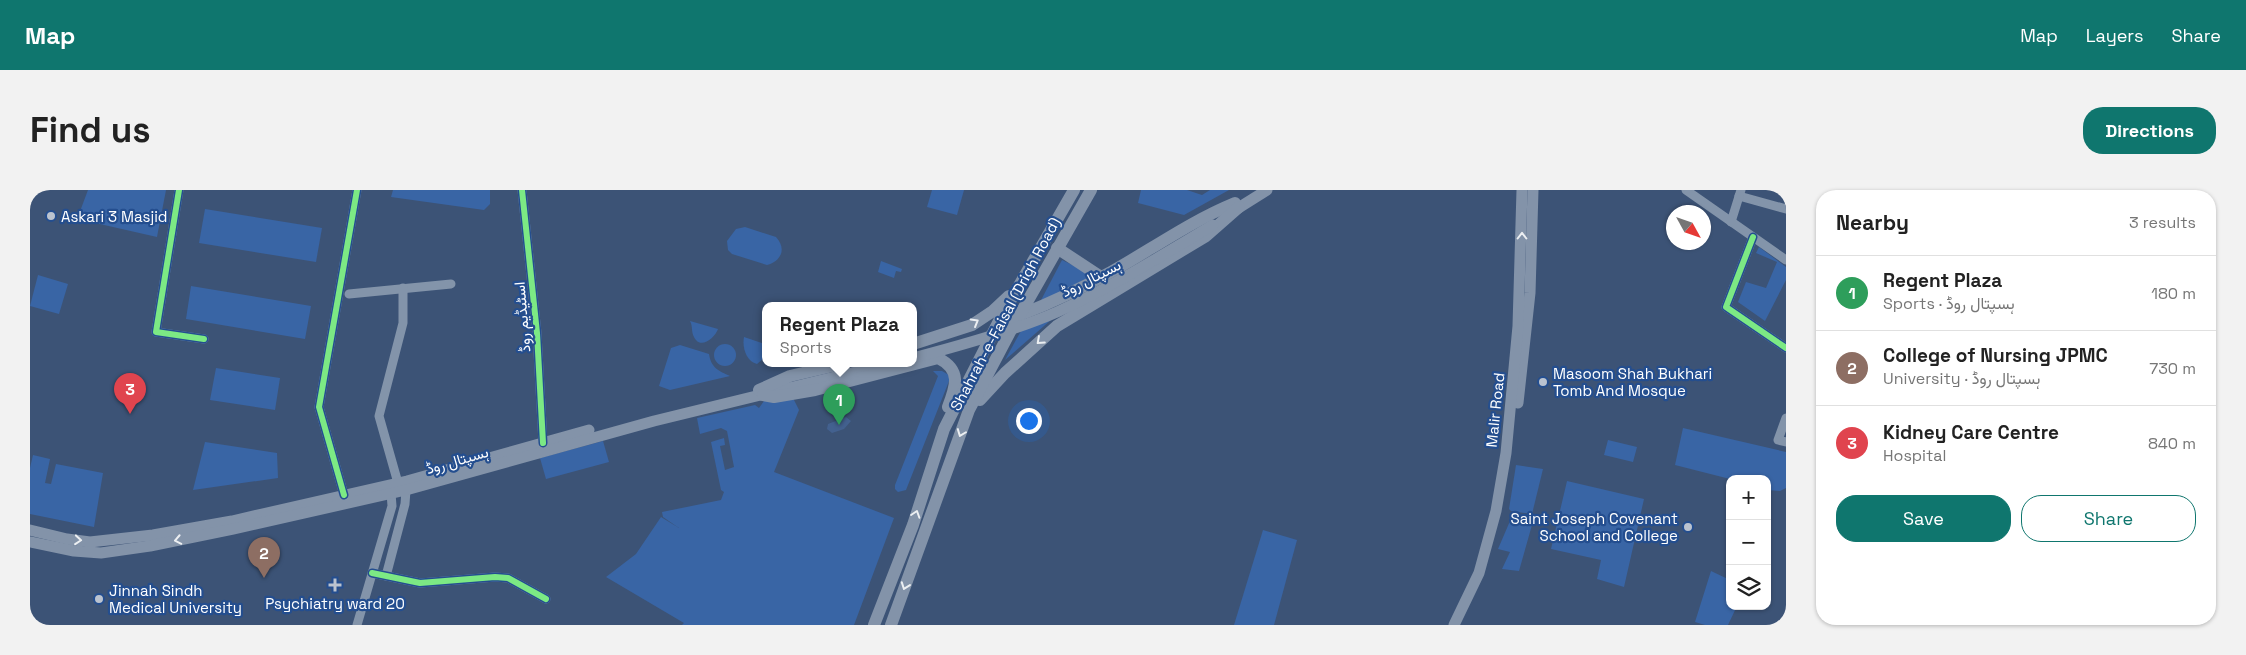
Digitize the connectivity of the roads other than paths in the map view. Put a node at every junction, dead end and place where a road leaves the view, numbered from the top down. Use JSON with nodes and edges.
{"nodes":[{"id":1,"x":178,"y":190,"type":"edge"},
{"id":2,"x":357,"y":190,"type":"edge"},
{"id":3,"x":522,"y":190,"type":"edge"},
{"id":4,"x":1074,"y":190,"type":"edge"},
{"id":5,"x":1091,"y":190,"type":"edge"},
{"id":6,"x":1255,"y":190,"type":"edge"},
{"id":7,"x":1267,"y":190,"type":"edge"},
{"id":8,"x":1522,"y":190,"type":"edge"},
{"id":9,"x":1533,"y":190,"type":"edge"},
{"id":10,"x":1686,"y":190,"type":"edge"},
{"id":11,"x":1740,"y":193,"type":"edge"},
{"id":12,"x":1237,"y":205,"type":"junction"},
{"id":13,"x":1786,"y":209,"type":"edge"},
{"id":14,"x":1211,"y":222,"type":"junction"},
{"id":15,"x":1731,"y":222,"type":"junction"},
{"id":16,"x":1753,"y":237,"type":"junction"},
{"id":17,"x":1057,"y":248,"type":"junction"},
{"id":18,"x":1786,"y":260,"type":"edge"},
{"id":19,"x":1101,"y":277,"type":"junction"},
{"id":20,"x":451,"y":284,"type":"dead end"},
{"id":21,"x":1020,"y":286,"type":"junction"},
{"id":22,"x":402,"y":288,"type":"junction"},
{"id":23,"x":349,"y":294,"type":"dead end"},
{"id":24,"x":1042,"y":306,"type":"junction"},
{"id":25,"x":1020,"y":315,"type":"junction"},
{"id":26,"x":1062,"y":322,"type":"junction"},
{"id":27,"x":204,"y":339,"type":"dead end"},
{"id":28,"x":917,"y":343,"type":"edge"},
{"id":29,"x":1786,"y":348,"type":"edge"},
{"id":30,"x":917,"y":351,"type":"edge"},
{"id":31,"x":917,"y":357,"type":"edge"},
{"id":32,"x":917,"y":363,"type":"edge"},
{"id":33,"x":828,"y":367,"type":"edge"},
{"id":34,"x":857,"y":367,"type":"edge"},
{"id":35,"x":874,"y":367,"type":"edge"},
{"id":36,"x":903,"y":367,"type":"edge"},
{"id":37,"x":784,"y":387,"type":"junction"},
{"id":38,"x":761,"y":392,"type":"junction"},
{"id":39,"x":969,"y":410,"type":"junction"},
{"id":40,"x":1786,"y":418,"type":"edge"},
{"id":41,"x":944,"y":429,"type":"junction"},
{"id":42,"x":1786,"y":442,"type":"edge"},
{"id":43,"x":543,"y":443,"type":"junction"},
{"id":44,"x":402,"y":486,"type":"junction"},
{"id":45,"x":390,"y":493,"type":"junction"},
{"id":46,"x":344,"y":496,"type":"junction"},
{"id":47,"x":30,"y":530,"type":"edge"},
{"id":48,"x":30,"y":542,"type":"edge"},
{"id":49,"x":372,"y":573,"type":"junction"},
{"id":50,"x":386,"y":576,"type":"junction"},
{"id":51,"x":546,"y":599,"type":"dead end"},
{"id":52,"x":357,"y":625,"type":"edge"},
{"id":53,"x":874,"y":625,"type":"edge"},
{"id":54,"x":891,"y":625,"type":"edge"},
{"id":55,"x":1454,"y":625,"type":"edge"},
{"id":56,"x":1462,"y":625,"type":"edge"}],
"edges":[{"from":1,"to":27,"type":"street"},
{"from":2,"to":46,"type":"street"},
{"from":3,"to":43,"type":"street","name":"اسٹیڈیم روڈ"},
{"from":4,"to":21,"type":"highway","name":"Shahrah-e-Faisal (Drigh Road)"},
{"from":5,"to":17,"type":"highway","name":"Shahrah-e-Faisal (Drigh Road)"},
{"from":6,"to":12,"type":"main road","name":"ہسپتال روڈ"},
{"from":7,"to":12,"type":"main road","name":"ہسپتال روڈ"},
{"from":55,"to":8,"type":"main road","name":"Malir Road","one_way":true},
{"from":9,"to":56,"type":"main road","name":"Malir Road"},
{"from":10,"to":15,"type":"street"},
{"from":11,"to":13,"type":"street"},
{"from":11,"to":15,"type":"street"},
{"from":12,"to":14,"type":"main road","name":"ہسپتال روڈ"},
{"from":12,"to":19,"type":"highway"},
{"from":12,"to":26,"type":"highway"},
{"from":14,"to":30,"type":"main road","name":"ہسپتال روڈ"},
{"from":14,"to":31,"type":"main road","name":"ہسپتال روڈ","bridge":true},
{"from":15,"to":16,"type":"street"},
{"from":16,"to":18,"type":"street"},
{"from":16,"to":29,"type":"street"},
{"from":17,"to":19,"type":"highway"},
{"from":17,"to":25,"type":"highway","name":"Shahrah-e-Faisal (Drigh Road)"},
{"from":19,"to":24,"type":"highway"},
{"from":20,"to":22,"type":"street"},
{"from":28,"to":21,"type":"highway","one_way":true},
{"from":21,"to":41,"type":"highway","name":"Shahrah-e-Faisal (Drigh Road)"},
{"from":22,"to":23,"type":"street"},
{"from":22,"to":44,"type":"street"},
{"from":24,"to":25,"type":"highway"},
{"from":24,"to":26,"type":"highway"},
{"from":25,"to":39,"type":"highway","name":"Shahrah-e-Faisal (Drigh Road)"},
{"from":26,"to":39,"type":"highway","one_way":true},
{"from":32,"to":41,"type":"highway"},
{"from":33,"to":38,"type":"highway"},
{"from":34,"to":37,"type":"main road","name":"ہسپتال روڈ"},
{"from":35,"to":37,"type":"main road","name":"ہسپتال روڈ"},
{"from":36,"to":38,"type":"highway"},
{"from":37,"to":38,"type":"main road","name":"ہسپتال روڈ"},
{"from":38,"to":43,"type":"main road","name":"ہسپتال روڈ"},
{"from":38,"to":44,"type":"main road","name":"ہسپتال روڈ"},
{"from":39,"to":54,"type":"highway","name":"Shahrah-e-Faisal (Drigh Road)","one_way":true},
{"from":40,"to":42,"type":"street"},
{"from":53,"to":41,"type":"highway","name":"Shahrah-e-Faisal (Drigh Road)","one_way":true},
{"from":43,"to":44,"type":"main road","name":"ہسپتال روڈ"},
{"from":44,"to":45,"type":"main road","name":"ہسپتال روڈ"},
{"from":44,"to":46,"type":"main road","name":"ہسپتال روڈ"},
{"from":44,"to":50,"type":"street"},
{"from":45,"to":48,"type":"main road","name":"ہسپتال روڈ","one_way":true},
{"from":45,"to":49,"type":"street"},
{"from":47,"to":46,"type":"main road","name":"ہسپتال روڈ","one_way":true},
{"from":49,"to":50,"type":"street"},
{"from":49,"to":52,"type":"street"},
{"from":50,"to":51,"type":"street"}]}
